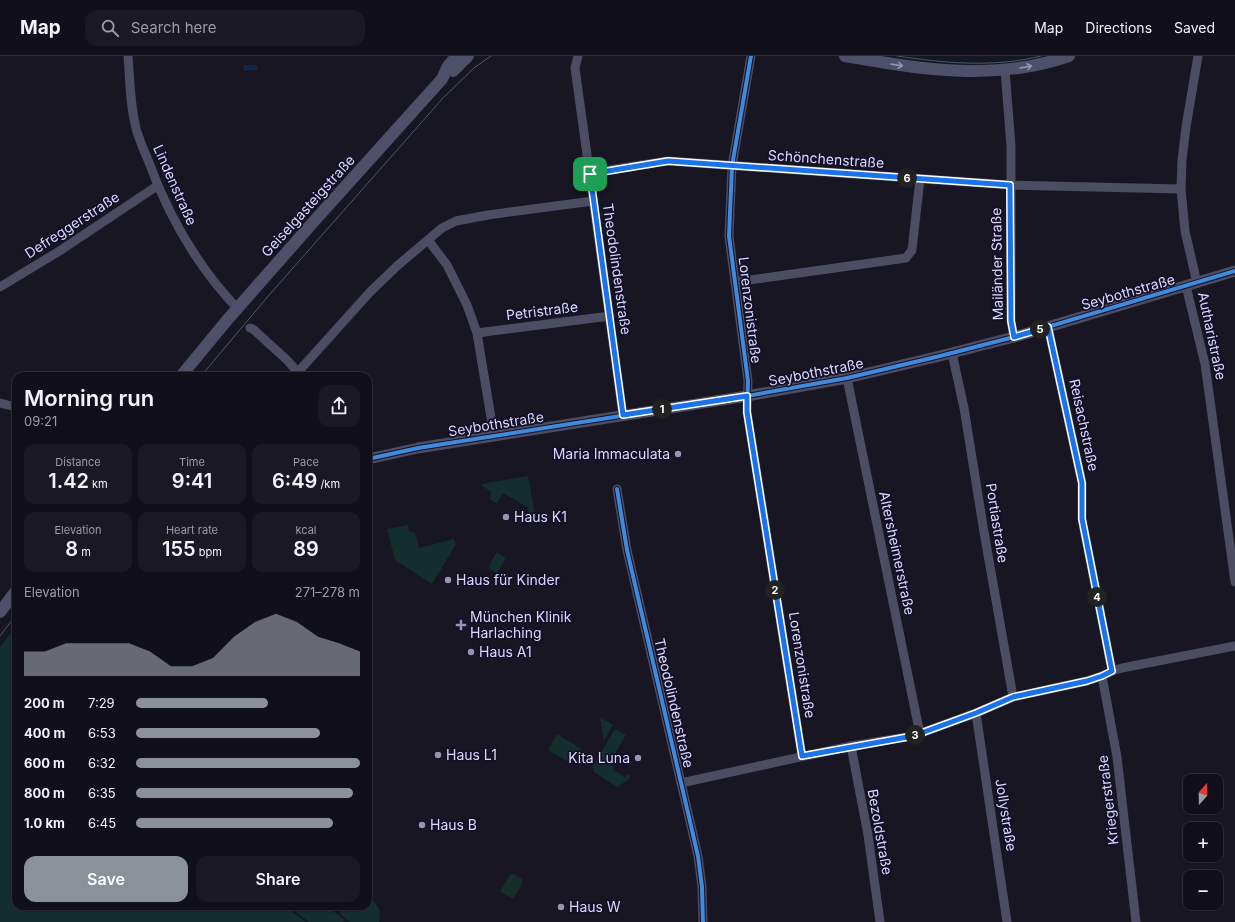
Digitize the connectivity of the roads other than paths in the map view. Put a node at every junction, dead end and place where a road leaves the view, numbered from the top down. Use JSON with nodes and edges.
{"nodes":[{"id":1,"x":128,"y":56,"type":"edge"},
{"id":2,"x":457,"y":56,"type":"edge"},
{"id":3,"x":468,"y":56,"type":"edge"},
{"id":4,"x":571,"y":56,"type":"edge"},
{"id":5,"x":578,"y":56,"type":"edge"},
{"id":6,"x":751,"y":56,"type":"edge"},
{"id":7,"x":845,"y":56,"type":"edge"},
{"id":8,"x":1069,"y":56,"type":"edge"},
{"id":9,"x":1198,"y":56,"type":"edge"},
{"id":10,"x":575,"y":68,"type":"junction"},
{"id":11,"x":1005,"y":70,"type":"junction"},
{"id":12,"x":442,"y":79,"type":"junction"},
{"id":13,"x":732,"y":166,"type":"junction"},
{"id":14,"x":590,"y":174,"type":"junction"},
{"id":15,"x":920,"y":179,"type":"junction"},
{"id":16,"x":1010,"y":185,"type":"junction"},
{"id":17,"x":158,"y":186,"type":"junction"},
{"id":18,"x":1181,"y":189,"type":"junction"},
{"id":19,"x":593,"y":201,"type":"junction"},
{"id":20,"x":428,"y":240,"type":"junction"},
{"id":21,"x":1235,"y":271,"type":"edge"},
{"id":22,"x":735,"y":282,"type":"junction"},
{"id":23,"x":1192,"y":284,"type":"junction"},
{"id":24,"x":0,"y":287,"type":"edge"},
{"id":25,"x":237,"y":308,"type":"junction"},
{"id":26,"x":610,"y":316,"type":"junction"},
{"id":27,"x":1048,"y":327,"type":"junction"},
{"id":28,"x":250,"y":328,"type":"dead end"},
{"id":29,"x":477,"y":333,"type":"junction"},
{"id":30,"x":1014,"y":337,"type":"junction"},
{"id":31,"x":952,"y":353,"type":"junction"},
{"id":32,"x":184,"y":372,"type":"edge"},
{"id":33,"x":298,"y":372,"type":"edge"},
{"id":34,"x":302,"y":372,"type":"edge"},
{"id":35,"x":848,"y":378,"type":"junction"},
{"id":36,"x":747,"y":396,"type":"junction"},
{"id":37,"x":0,"y":403,"type":"edge"},
{"id":38,"x":12,"y":406,"type":"edge"},
{"id":39,"x":623,"y":415,"type":"junction"},
{"id":40,"x":494,"y":436,"type":"junction"},
{"id":41,"x":372,"y":458,"type":"edge"},
{"id":42,"x":617,"y":489,"type":"dead end"},
{"id":43,"x":1235,"y":582,"type":"edge"},
{"id":44,"x":12,"y":596,"type":"edge"},
{"id":45,"x":0,"y":612,"type":"edge"},
{"id":46,"x":1235,"y":646,"type":"edge"},
{"id":47,"x":1112,"y":671,"type":"junction"},
{"id":48,"x":1102,"y":676,"type":"junction"},
{"id":49,"x":1013,"y":697,"type":"junction"},
{"id":50,"x":976,"y":713,"type":"junction"},
{"id":51,"x":920,"y":734,"type":"junction"},
{"id":52,"x":851,"y":746,"type":"junction"},
{"id":53,"x":802,"y":756,"type":"junction"},
{"id":54,"x":681,"y":783,"type":"junction"},
{"id":55,"x":703,"y":922,"type":"edge"},
{"id":56,"x":880,"y":922,"type":"edge"},
{"id":57,"x":1007,"y":922,"type":"edge"},
{"id":58,"x":1136,"y":922,"type":"edge"}],
"edges":[{"from":1,"to":17,"type":"street","name":"Lindenstraße"},
{"from":2,"to":12,"type":"main road","name":"Geiselgasteigstraße"},
{"from":3,"to":12,"type":"main road"},
{"from":4,"to":10,"type":"street"},
{"from":5,"to":10,"type":"street","name":"Theodolindenstraße"},
{"from":6,"to":13,"type":"street","name":"Lorenzonistraße"},
{"from":7,"to":11,"type":"main road","one_way":true},
{"from":11,"to":8,"type":"main road","one_way":true},
{"from":9,"to":18,"type":"street","name":"Autharistraße"},
{"from":10,"to":14,"type":"street","name":"Theodolindenstraße"},
{"from":11,"to":16,"type":"street","name":"Mailänder Straße"},
{"from":12,"to":25,"type":"main road","name":"Geiselgasteigstraße"},
{"from":13,"to":14,"type":"street","name":"Schönchenstraße"},
{"from":13,"to":15,"type":"street","name":"Schönchenstraße"},
{"from":13,"to":22,"type":"street","name":"Lorenzonistraße"},
{"from":14,"to":19,"type":"street","name":"Theodolindenstraße"},
{"from":15,"to":16,"type":"street","name":"Schönchenstraße"},
{"from":15,"to":22,"type":"street"},
{"from":16,"to":18,"type":"street","name":"Schönchenstraße"},
{"from":16,"to":30,"type":"street","name":"Mailänder Straße"},
{"from":17,"to":24,"type":"street","name":"Defreggerstraße"},
{"from":17,"to":25,"type":"street","name":"Lindenstraße"},
{"from":18,"to":23,"type":"street","name":"Autharistraße"},
{"from":19,"to":20,"type":"street"},
{"from":19,"to":26,"type":"street","name":"Theodolindenstraße"},
{"from":20,"to":29,"type":"street"},
{"from":20,"to":34,"type":"street"},
{"from":21,"to":23,"type":"street","name":"Seybothstraße"},
{"from":22,"to":36,"type":"street","name":"Lorenzonistraße"},
{"from":23,"to":27,"type":"street","name":"Seybothstraße"},
{"from":23,"to":43,"type":"street","name":"Autharistraße"},
{"from":25,"to":32,"type":"main road","name":"Geiselgasteigstraße"},
{"from":26,"to":29,"type":"street","name":"Petristraße"},
{"from":26,"to":39,"type":"street","name":"Theodolindenstraße"},
{"from":27,"to":30,"type":"street","name":"Seybothstraße"},
{"from":27,"to":47,"type":"street","name":"Reisachstraße"},
{"from":28,"to":33,"type":"street"},
{"from":29,"to":40,"type":"street"},
{"from":30,"to":31,"type":"street","name":"Seybothstraße"},
{"from":31,"to":35,"type":"street","name":"Seybothstraße"},
{"from":31,"to":49,"type":"street","name":"Portiastraße"},
{"from":35,"to":36,"type":"street","name":"Seybothstraße"},
{"from":35,"to":51,"type":"street","name":"Altersheimerstraße"},
{"from":36,"to":39,"type":"street","name":"Seybothstraße"},
{"from":36,"to":53,"type":"street","name":"Lorenzonistraße"},
{"from":37,"to":38,"type":"street"},
{"from":39,"to":40,"type":"street","name":"Seybothstraße"},
{"from":40,"to":41,"type":"street","name":"Seybothstraße"},
{"from":42,"to":54,"type":"street","name":"Theodolindenstraße"},
{"from":44,"to":45,"type":"main road"},
{"from":46,"to":47,"type":"street"},
{"from":47,"to":48,"type":"street"},
{"from":48,"to":49,"type":"street"},
{"from":48,"to":58,"type":"street","name":"Kriegerstraße"},
{"from":49,"to":50,"type":"street"},
{"from":50,"to":51,"type":"street"},
{"from":50,"to":57,"type":"street","name":"Jollystraße"},
{"from":51,"to":52,"type":"street"},
{"from":52,"to":53,"type":"street"},
{"from":52,"to":56,"type":"street","name":"Bezoldstraße"},
{"from":53,"to":54,"type":"street"},
{"from":54,"to":55,"type":"street","name":"Theodolindenstraße"}]}
